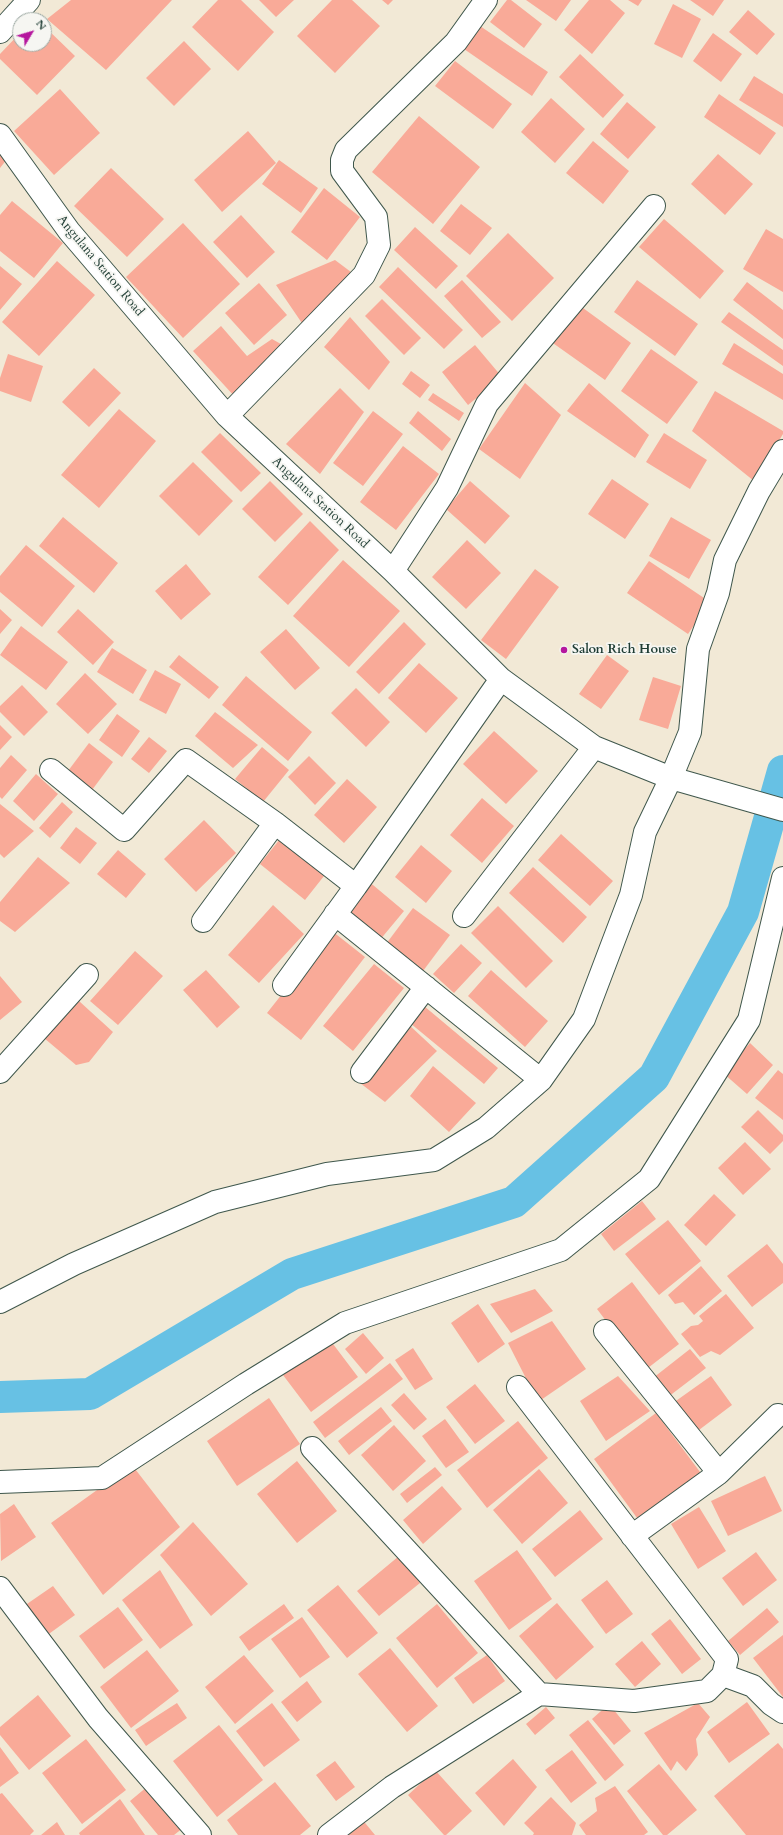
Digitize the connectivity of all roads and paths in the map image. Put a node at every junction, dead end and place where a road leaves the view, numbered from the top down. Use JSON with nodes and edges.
{"nodes":[{"id":1,"x":29,"y":0,"type":"edge"},
{"id":2,"x":486,"y":0,"type":"edge"},
{"id":3,"x":0,"y":32,"type":"edge"},
{"id":4,"x":0,"y":135,"type":"edge"},
{"id":5,"x":654,"y":206,"type":"dead end"},
{"id":6,"x":227,"y":416,"type":"junction"},
{"id":7,"x":783,"y":451,"type":"edge"},
{"id":8,"x":393,"y":571,"type":"junction"},
{"id":9,"x":501,"y":679,"type":"junction"},
{"id":10,"x":594,"y":747,"type":"junction"},
{"id":11,"x":51,"y":770,"type":"dead end"},
{"id":12,"x":671,"y":778,"type":"junction"},
{"id":13,"x":783,"y":810,"type":"edge"},
{"id":14,"x":275,"y":823,"type":"junction"},
{"id":15,"x":783,"y":878,"type":"edge"},
{"id":16,"x":356,"y":886,"type":"junction"},
{"id":17,"x":336,"y":914,"type":"junction"},
{"id":18,"x":464,"y":916,"type":"dead end"},
{"id":19,"x":203,"y":921,"type":"dead end"},
{"id":20,"x":87,"y":975,"type":"dead end"},
{"id":21,"x":284,"y":985,"type":"dead end"},
{"id":22,"x":426,"y":987,"type":"junction"},
{"id":23,"x":0,"y":1072,"type":"edge"},
{"id":24,"x":362,"y":1072,"type":"dead end"},
{"id":25,"x":541,"y":1080,"type":"junction"},
{"id":26,"x":0,"y":1302,"type":"edge"},
{"id":27,"x":605,"y":1331,"type":"dead end"},
{"id":28,"x":518,"y":1387,"type":"dead end"},
{"id":29,"x":778,"y":1415,"type":"dead end"},
{"id":30,"x":312,"y":1448,"type":"dead end"},
{"id":31,"x":719,"y":1473,"type":"junction"},
{"id":32,"x":0,"y":1482,"type":"edge"},
{"id":33,"x":632,"y":1536,"type":"junction"},
{"id":34,"x":0,"y":1588,"type":"edge"},
{"id":35,"x":723,"y":1675,"type":"junction"},
{"id":36,"x":539,"y":1694,"type":"junction"},
{"id":37,"x":783,"y":1712,"type":"edge"},
{"id":38,"x":200,"y":1835,"type":"edge"},
{"id":39,"x":329,"y":1835,"type":"edge"}],
"edges":[{"from":1,"to":3,"type":"street"},
{"from":2,"to":6,"type":"street"},
{"from":4,"to":6,"type":"street","name":"Angulana Station Road"},
{"from":5,"to":8,"type":"street"},
{"from":6,"to":8,"type":"street","name":"Angulana Station Road"},
{"from":7,"to":12,"type":"street"},
{"from":8,"to":9,"type":"street","name":"Angulana Station Road"},
{"from":9,"to":10,"type":"street","name":"Angulana Station Road"},
{"from":9,"to":16,"type":"street"},
{"from":10,"to":12,"type":"street","name":"Angulana Station Road"},
{"from":10,"to":18,"type":"street"},
{"from":11,"to":14,"type":"street"},
{"from":12,"to":13,"type":"street","name":"Angulana Station Road"},
{"from":12,"to":25,"type":"street"},
{"from":14,"to":16,"type":"street"},
{"from":14,"to":19,"type":"street"},
{"from":15,"to":32,"type":"street"},
{"from":16,"to":17,"type":"street"},
{"from":17,"to":21,"type":"street"},
{"from":17,"to":22,"type":"street"},
{"from":20,"to":23,"type":"street"},
{"from":22,"to":24,"type":"street"},
{"from":22,"to":25,"type":"street"},
{"from":25,"to":26,"type":"street"},
{"from":27,"to":31,"type":"street"},
{"from":28,"to":33,"type":"street"},
{"from":29,"to":31,"type":"street"},
{"from":30,"to":36,"type":"street"},
{"from":31,"to":33,"type":"street"},
{"from":33,"to":35,"type":"street"},
{"from":34,"to":38,"type":"street"},
{"from":35,"to":36,"type":"street"},
{"from":35,"to":37,"type":"street"},
{"from":36,"to":39,"type":"street"}]}
